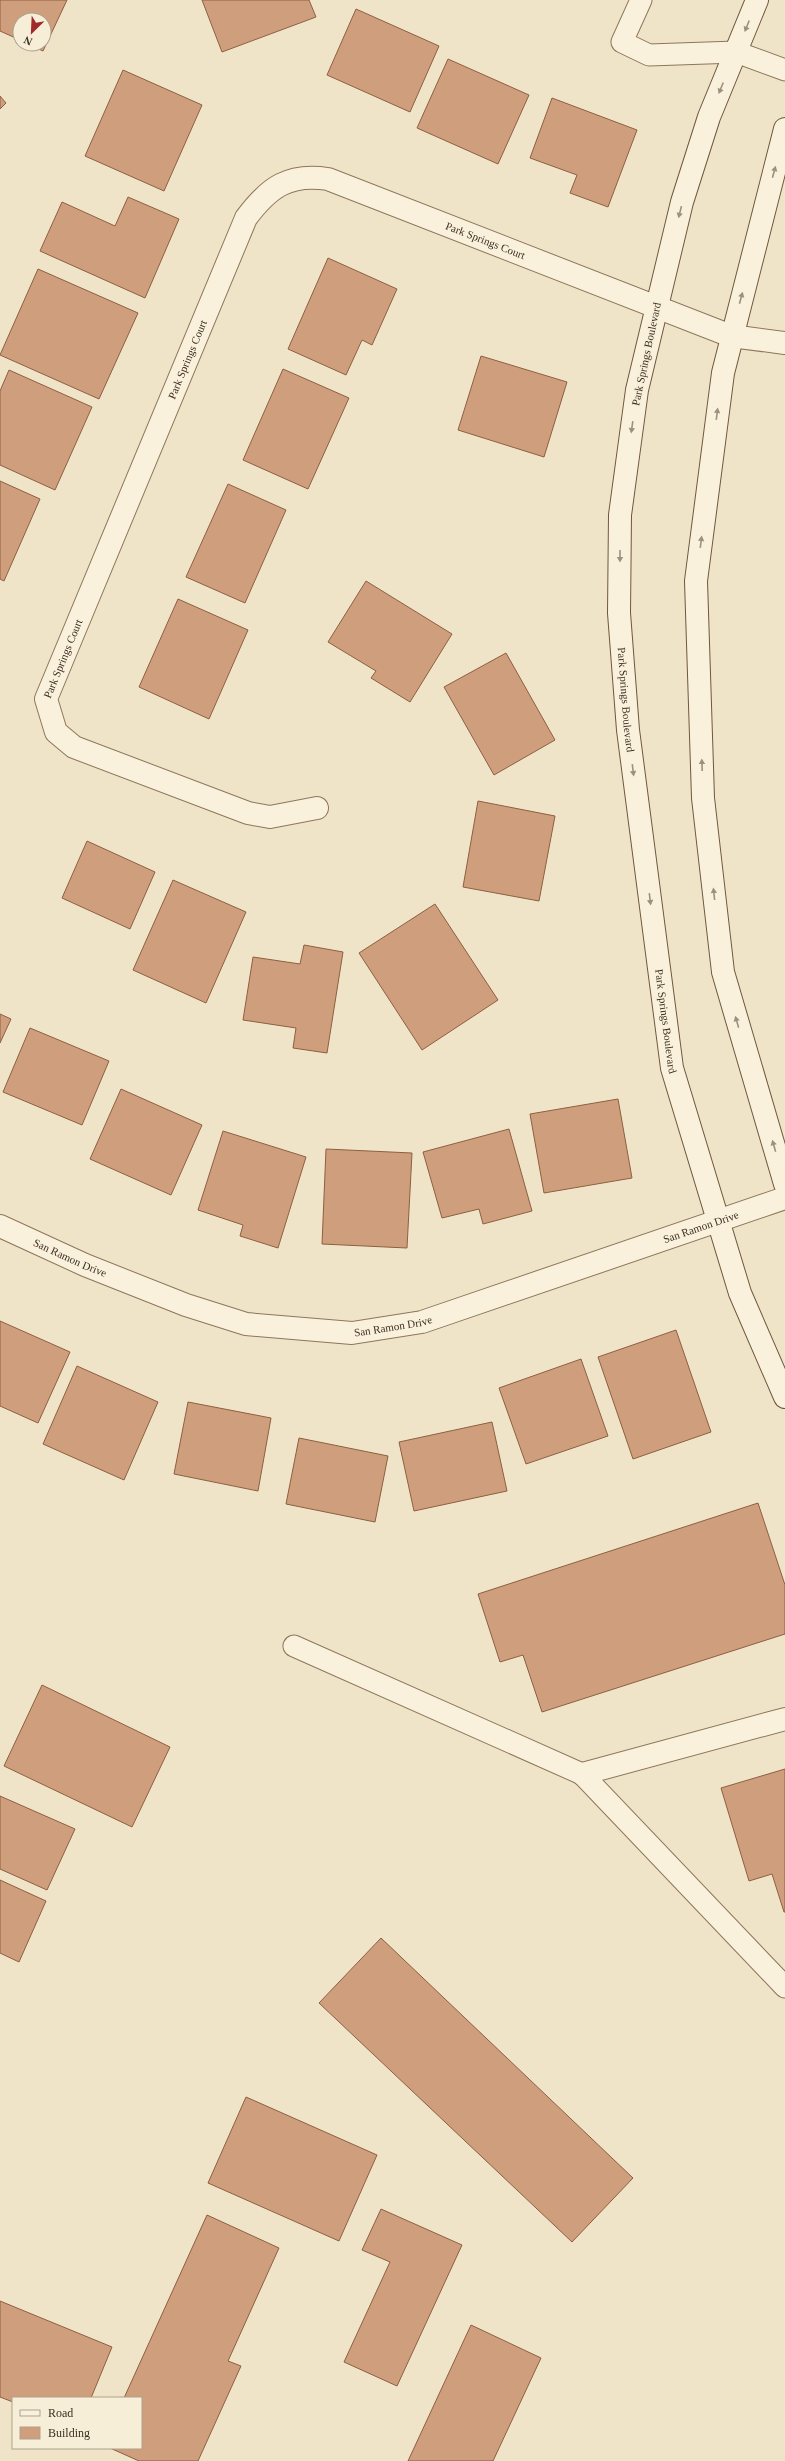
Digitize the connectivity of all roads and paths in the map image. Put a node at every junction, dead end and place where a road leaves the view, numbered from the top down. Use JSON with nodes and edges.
{"nodes":[{"id":1,"x":641,"y":0,"type":"edge"},
{"id":2,"x":757,"y":0,"type":"edge"},
{"id":3,"x":736,"y":52,"type":"junction"},
{"id":4,"x":785,"y":70,"type":"edge"},
{"id":5,"x":785,"y":129,"type":"edge"},
{"id":6,"x":656,"y":307,"type":"junction"},
{"id":7,"x":731,"y":336,"type":"junction"},
{"id":8,"x":785,"y":342,"type":"edge"},
{"id":9,"x":317,"y":808,"type":"dead end"},
{"id":10,"x":785,"y":1184,"type":"edge"},
{"id":11,"x":785,"y":1198,"type":"edge"},
{"id":12,"x":719,"y":1221,"type":"junction"},
{"id":13,"x":0,"y":1226,"type":"edge"},
{"id":14,"x":785,"y":1397,"type":"edge"},
{"id":15,"x":294,"y":1646,"type":"dead end"},
{"id":16,"x":785,"y":1719,"type":"edge"},
{"id":17,"x":582,"y":1774,"type":"junction"},
{"id":18,"x":785,"y":1987,"type":"edge"}],
"edges":[{"from":1,"to":3,"type":"lane"},
{"from":2,"to":3,"type":"main road","name":"Park Springs Boulevard","one_way":true},
{"from":3,"to":4,"type":"lane"},
{"from":3,"to":6,"type":"main road","name":"Park Springs Boulevard","one_way":true},
{"from":7,"to":5,"type":"main road","one_way":true},
{"from":6,"to":7,"type":"main road","name":"Park Springs Court"},
{"from":6,"to":9,"type":"main road","name":"Park Springs Court"},
{"from":6,"to":12,"type":"main road","name":"Park Springs Boulevard","one_way":true},
{"from":7,"to":8,"type":"main road","name":"Park Springs Court"},
{"from":10,"to":7,"type":"main road","one_way":true},
{"from":11,"to":12,"type":"main road","name":"San Ramon Drive"},
{"from":12,"to":13,"type":"main road","name":"San Ramon Drive"},
{"from":12,"to":14,"type":"main road","name":"Park Springs Boulevard"},
{"from":15,"to":17,"type":"lane"},
{"from":16,"to":17,"type":"main road"},
{"from":17,"to":18,"type":"lane"}]}
